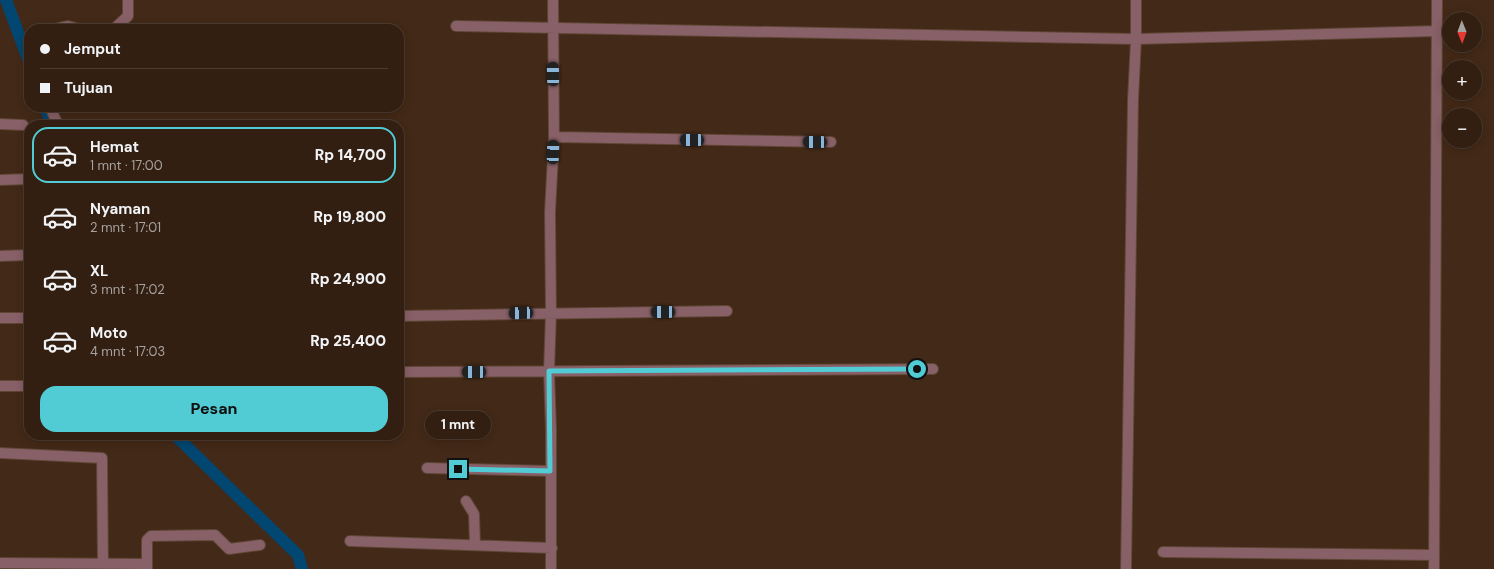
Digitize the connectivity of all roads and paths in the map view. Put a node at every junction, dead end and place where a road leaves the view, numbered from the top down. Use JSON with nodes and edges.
{"nodes":[{"id":1,"x":128,"y":0,"type":"edge"},
{"id":2,"x":553,"y":0,"type":"edge"},
{"id":3,"x":1136,"y":0,"type":"edge"},
{"id":4,"x":1438,"y":0,"type":"edge"},
{"id":5,"x":119,"y":24,"type":"edge"},
{"id":6,"x":456,"y":26,"type":"dead end"},
{"id":7,"x":552,"y":28,"type":"junction"},
{"id":8,"x":1437,"y":31,"type":"junction"},
{"id":9,"x":1136,"y":39,"type":"junction"},
{"id":10,"x":0,"y":124,"type":"edge"},
{"id":11,"x":23,"y":125,"type":"dead end"},
{"id":12,"x":554,"y":137,"type":"junction"},
{"id":13,"x":831,"y":142,"type":"dead end"},
{"id":14,"x":24,"y":179,"type":"edge"},
{"id":15,"x":0,"y":180,"type":"edge"},
{"id":16,"x":0,"y":256,"type":"edge"},
{"id":17,"x":24,"y":256,"type":"edge"},
{"id":18,"x":727,"y":312,"type":"dead end"},
{"id":19,"x":551,"y":313,"type":"junction"},
{"id":20,"x":404,"y":316,"type":"edge"},
{"id":21,"x":0,"y":318,"type":"edge"},
{"id":22,"x":24,"y":318,"type":"edge"},
{"id":23,"x":933,"y":369,"type":"dead end"},
{"id":24,"x":549,"y":371,"type":"junction"},
{"id":25,"x":404,"y":372,"type":"edge"},
{"id":26,"x":0,"y":386,"type":"edge"},
{"id":27,"x":24,"y":386,"type":"edge"},
{"id":28,"x":0,"y":453,"type":"edge"},
{"id":29,"x":427,"y":468,"type":"dead end"},
{"id":30,"x":550,"y":471,"type":"junction"},
{"id":31,"x":466,"y":501,"type":"dead end"},
{"id":32,"x":350,"y":541,"type":"dead end"},
{"id":33,"x":260,"y":545,"type":"dead end"},
{"id":34,"x":475,"y":545,"type":"junction"},
{"id":35,"x":552,"y":548,"type":"junction"},
{"id":36,"x":1163,"y":552,"type":"dead end"},
{"id":37,"x":1434,"y":555,"type":"junction"},
{"id":38,"x":0,"y":563,"type":"edge"},
{"id":39,"x":103,"y":566,"type":"edge"},
{"id":40,"x":147,"y":567,"type":"edge"},
{"id":41,"x":551,"y":569,"type":"edge"},
{"id":42,"x":1126,"y":569,"type":"edge"},
{"id":43,"x":1434,"y":569,"type":"edge"}],
"edges":[{"from":1,"to":5,"type":"street"},
{"from":2,"to":7,"type":"street"},
{"from":3,"to":9,"type":"street"},
{"from":4,"to":8,"type":"street"},
{"from":6,"to":7,"type":"street"},
{"from":7,"to":9,"type":"street"},
{"from":7,"to":12,"type":"street"},
{"from":8,"to":9,"type":"street"},
{"from":8,"to":37,"type":"street"},
{"from":9,"to":42,"type":"street"},
{"from":10,"to":11,"type":"street"},
{"from":12,"to":13,"type":"street"},
{"from":12,"to":19,"type":"street"},
{"from":14,"to":15,"type":"street"},
{"from":16,"to":17,"type":"street"},
{"from":18,"to":19,"type":"street"},
{"from":19,"to":20,"type":"street"},
{"from":19,"to":24,"type":"street"},
{"from":21,"to":22,"type":"street"},
{"from":23,"to":24,"type":"street"},
{"from":24,"to":25,"type":"street"},
{"from":24,"to":30,"type":"street"},
{"from":26,"to":27,"type":"street"},
{"from":28,"to":39,"type":"street"},
{"from":29,"to":30,"type":"street"},
{"from":30,"to":35,"type":"street"},
{"from":31,"to":34,"type":"street"},
{"from":32,"to":34,"type":"street"},
{"from":33,"to":40,"type":"street"},
{"from":34,"to":35,"type":"street"},
{"from":35,"to":41,"type":"street"},
{"from":36,"to":37,"type":"street"},
{"from":37,"to":43,"type":"street"},
{"from":38,"to":39,"type":"street"},
{"from":39,"to":40,"type":"street"}]}
